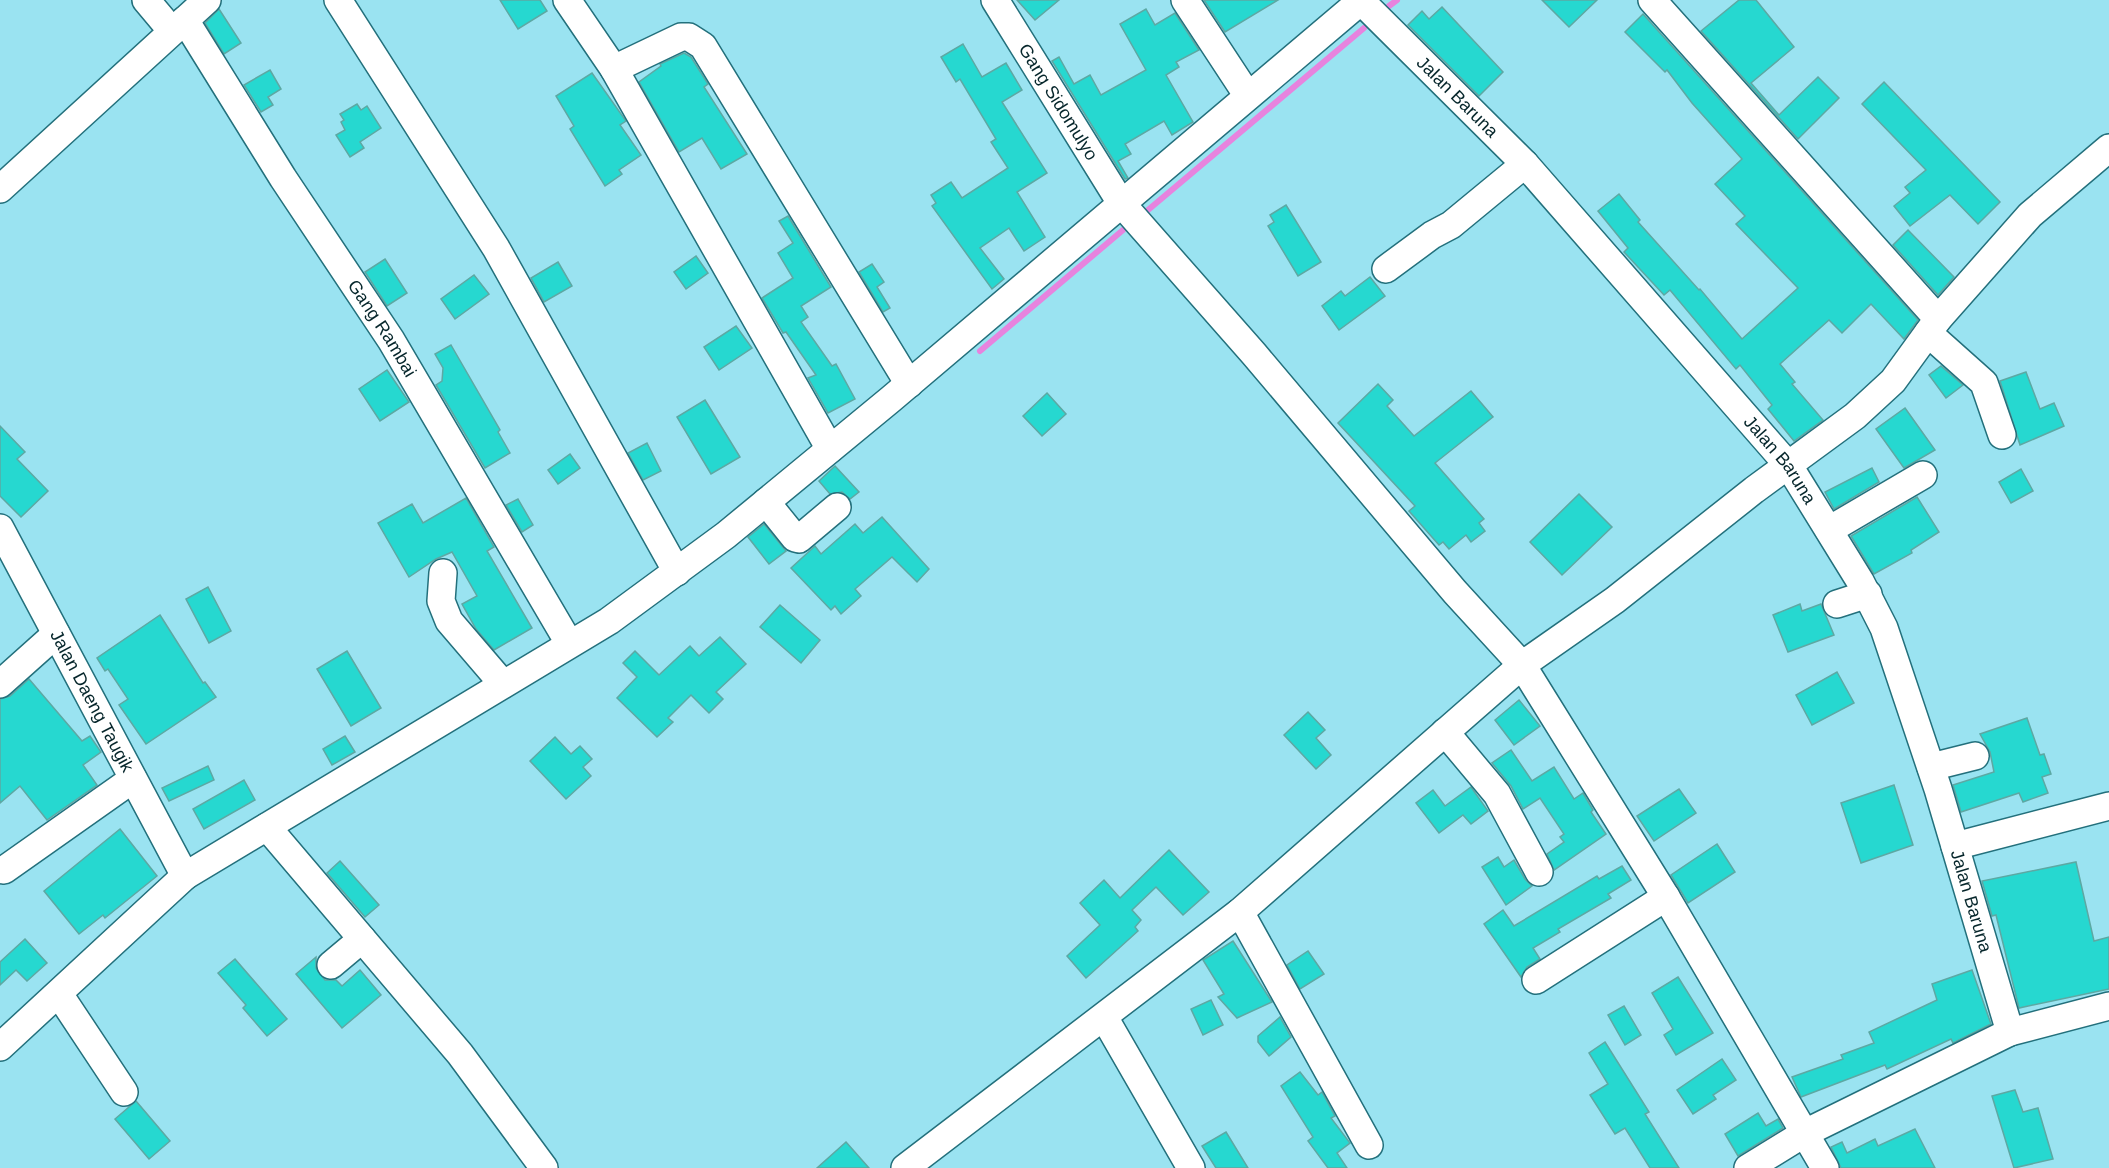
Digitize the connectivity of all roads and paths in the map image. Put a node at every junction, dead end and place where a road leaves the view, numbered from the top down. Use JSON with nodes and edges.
{"nodes":[{"id":1,"x":146,"y":0,"type":"edge"},
{"id":2,"x":207,"y":0,"type":"edge"},
{"id":3,"x":338,"y":0,"type":"edge"},
{"id":4,"x":567,"y":0,"type":"edge"},
{"id":5,"x":996,"y":0,"type":"edge"},
{"id":6,"x":1185,"y":0,"type":"edge"},
{"id":7,"x":1652,"y":0,"type":"edge"},
{"id":8,"x":1362,"y":1,"type":"edge"},
{"id":9,"x":179,"y":26,"type":"junction"},
{"id":10,"x":614,"y":69,"type":"junction"},
{"id":11,"x":1248,"y":96,"type":"junction"},
{"id":12,"x":2109,"y":148,"type":"edge"},
{"id":13,"x":1525,"y":164,"type":"junction"},
{"id":14,"x":0,"y":189,"type":"edge"},
{"id":15,"x":1121,"y":203,"type":"junction"},
{"id":16,"x":1386,"y":269,"type":"dead end"},
{"id":17,"x":1933,"y":326,"type":"junction"},
{"id":18,"x":909,"y":384,"type":"junction"},
{"id":19,"x":2002,"y":435,"type":"dead end"},
{"id":20,"x":830,"y":449,"type":"junction"},
{"id":21,"x":1790,"y":466,"type":"junction"},
{"id":22,"x":1923,"y":475,"type":"dead end"},
{"id":23,"x":766,"y":502,"type":"junction"},
{"id":24,"x":837,"y":507,"type":"dead end"},
{"id":25,"x":0,"y":528,"type":"edge"},
{"id":26,"x":1829,"y":530,"type":"junction"},
{"id":27,"x":677,"y":572,"type":"junction"},
{"id":28,"x":443,"y":573,"type":"dead end"},
{"id":29,"x":1868,"y":594,"type":"junction"},
{"id":30,"x":1837,"y":604,"type":"dead end"},
{"id":31,"x":56,"y":634,"type":"junction"},
{"id":32,"x":570,"y":643,"type":"junction"},
{"id":33,"x":1522,"y":665,"type":"junction"},
{"id":34,"x":0,"y":684,"type":"edge"},
{"id":35,"x":503,"y":684,"type":"junction"},
{"id":36,"x":1444,"y":732,"type":"junction"},
{"id":37,"x":1975,"y":756,"type":"dead end"},
{"id":38,"x":1931,"y":767,"type":"junction"},
{"id":39,"x":133,"y":779,"type":"junction"},
{"id":40,"x":2109,"y":806,"type":"edge"},
{"id":41,"x":267,"y":827,"type":"junction"},
{"id":42,"x":1955,"y":846,"type":"junction"},
{"id":43,"x":4,"y":870,"type":"dead end"},
{"id":44,"x":1539,"y":872,"type":"dead end"},
{"id":45,"x":185,"y":876,"type":"junction"},
{"id":46,"x":1666,"y":897,"type":"junction"},
{"id":47,"x":1240,"y":912,"type":"junction"},
{"id":48,"x":362,"y":939,"type":"junction"},
{"id":49,"x":331,"y":965,"type":"dead end"},
{"id":50,"x":1536,"y":980,"type":"dead end"},
{"id":51,"x":59,"y":994,"type":"junction"},
{"id":52,"x":2109,"y":1006,"type":"edge"},
{"id":53,"x":1104,"y":1017,"type":"junction"},
{"id":54,"x":2010,"y":1032,"type":"junction"},
{"id":55,"x":0,"y":1047,"type":"edge"},
{"id":56,"x":124,"y":1092,"type":"dead end"},
{"id":57,"x":1805,"y":1133,"type":"junction"},
{"id":58,"x":1369,"y":1146,"type":"dead end"},
{"id":59,"x":544,"y":1168,"type":"edge"},
{"id":60,"x":905,"y":1168,"type":"edge"},
{"id":61,"x":1191,"y":1168,"type":"edge"},
{"id":62,"x":1748,"y":1168,"type":"edge"},
{"id":63,"x":1825,"y":1168,"type":"edge"}],
"edges":[{"from":1,"to":9,"type":"street","name":"Gang Rambai"},
{"from":2,"to":9,"type":"street"},
{"from":3,"to":27,"type":"street"},
{"from":4,"to":10,"type":"street"},
{"from":5,"to":15,"type":"street","name":"Gang Sidomulyo"},
{"from":6,"to":11,"type":"street"},
{"from":7,"to":17,"type":"street"},
{"from":8,"to":11,"type":"street"},
{"from":8,"to":13,"type":"street","name":"Jalan Baruna"},
{"from":9,"to":14,"type":"street"},
{"from":9,"to":32,"type":"street","name":"Gang Rambai"},
{"from":10,"to":18,"type":"street"},
{"from":10,"to":20,"type":"street"},
{"from":11,"to":15,"type":"street"},
{"from":12,"to":17,"type":"street"},
{"from":13,"to":16,"type":"street"},
{"from":13,"to":21,"type":"street","name":"Jalan Baruna"},
{"from":15,"to":18,"type":"street"},
{"from":15,"to":33,"type":"street","name":"Gang Sidomulyo"},
{"from":17,"to":19,"type":"street"},
{"from":17,"to":21,"type":"street"},
{"from":18,"to":20,"type":"street"},
{"from":20,"to":23,"type":"street"},
{"from":21,"to":26,"type":"street","name":"Jalan Baruna"},
{"from":21,"to":33,"type":"street"},
{"from":22,"to":26,"type":"street"},
{"from":23,"to":24,"type":"street"},
{"from":23,"to":27,"type":"street"},
{"from":25,"to":31,"type":"street","name":"Jalan Daeng Taugik"},
{"from":26,"to":29,"type":"street","name":"Jalan Baruna"},
{"from":27,"to":32,"type":"street"},
{"from":28,"to":35,"type":"street"},
{"from":29,"to":30,"type":"street"},
{"from":29,"to":38,"type":"street","name":"Jalan Baruna"},
{"from":31,"to":34,"type":"street"},
{"from":31,"to":39,"type":"street","name":"Jalan Daeng Taugik"},
{"from":32,"to":35,"type":"street"},
{"from":33,"to":36,"type":"street"},
{"from":33,"to":46,"type":"street","name":"Gang Sidomulyo"},
{"from":35,"to":41,"type":"street"},
{"from":36,"to":44,"type":"street"},
{"from":36,"to":47,"type":"street"},
{"from":37,"to":38,"type":"street"},
{"from":38,"to":42,"type":"street","name":"Jalan Baruna"},
{"from":39,"to":43,"type":"street"},
{"from":39,"to":45,"type":"street","name":"Jalan Daeng Taugik"},
{"from":40,"to":42,"type":"street"},
{"from":41,"to":45,"type":"street"},
{"from":41,"to":48,"type":"street"},
{"from":42,"to":54,"type":"street","name":"Jalan Baruna"},
{"from":45,"to":51,"type":"street"},
{"from":46,"to":50,"type":"street"},
{"from":46,"to":57,"type":"street","name":"Gang Sidomulyo"},
{"from":47,"to":53,"type":"street"},
{"from":47,"to":58,"type":"street"},
{"from":48,"to":49,"type":"street"},
{"from":48,"to":59,"type":"street"},
{"from":51,"to":55,"type":"street"},
{"from":51,"to":56,"type":"street"},
{"from":52,"to":54,"type":"street"},
{"from":53,"to":60,"type":"street"},
{"from":53,"to":61,"type":"street"},
{"from":54,"to":57,"type":"street"},
{"from":57,"to":62,"type":"street"},
{"from":57,"to":63,"type":"street","name":"Gang Sidomulyo"}]}
